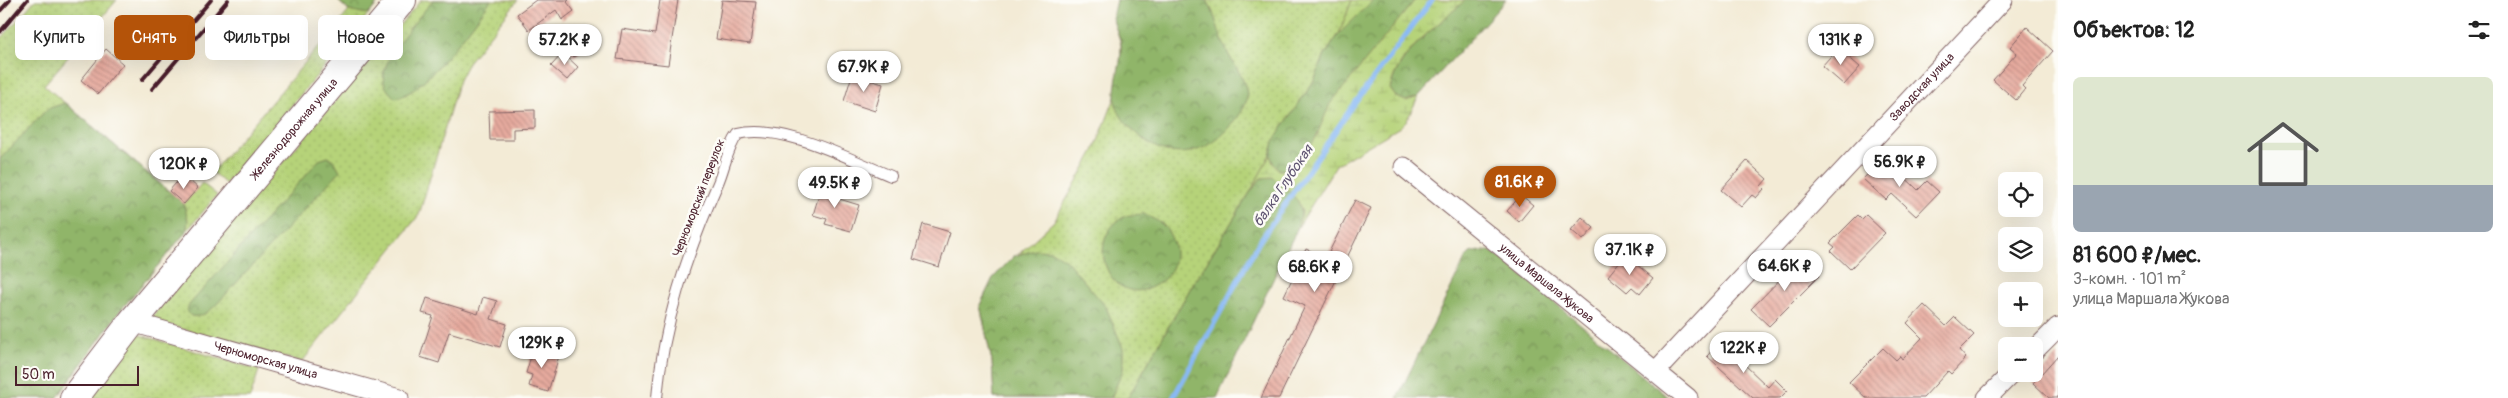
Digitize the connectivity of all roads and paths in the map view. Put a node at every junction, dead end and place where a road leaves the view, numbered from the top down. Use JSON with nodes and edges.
{"nodes":[{"id":1,"x":402,"y":0,"type":"edge"},
{"id":2,"x":2003,"y":0,"type":"edge"},
{"id":3,"x":1404,"y":167,"type":"dead end"},
{"id":4,"x":890,"y":176,"type":"dead end"},
{"id":5,"x":132,"y":322,"type":"junction"},
{"id":6,"x":2058,"y":327,"type":"edge"},
{"id":7,"x":2043,"y":342,"type":"edge"},
{"id":8,"x":1656,"y":372,"type":"junction"},
{"id":9,"x":2003,"y":382,"type":"edge"},
{"id":10,"x":74,"y":398,"type":"edge"},
{"id":11,"x":399,"y":398,"type":"edge"},
{"id":12,"x":657,"y":398,"type":"edge"},
{"id":13,"x":1688,"y":398,"type":"edge"},
{"id":14,"x":1987,"y":398,"type":"edge"}],
"edges":[{"from":1,"to":5,"type":"main road","name":"Железнодорожная улица"},
{"from":2,"to":8,"type":"street","name":"Заводская улица"},
{"from":3,"to":8,"type":"street","name":"улица Маршала Жукова"},
{"from":4,"to":12,"type":"lane","name":"Черноморский переулок"},
{"from":5,"to":10,"type":"main road","name":"Железнодорожная улица"},
{"from":5,"to":11,"type":"street","name":"Черноморская улица"},
{"from":6,"to":7,"type":"street"},
{"from":8,"to":13,"type":"street","name":"улица Маршала Жукова"},
{"from":9,"to":14,"type":"street"}]}
